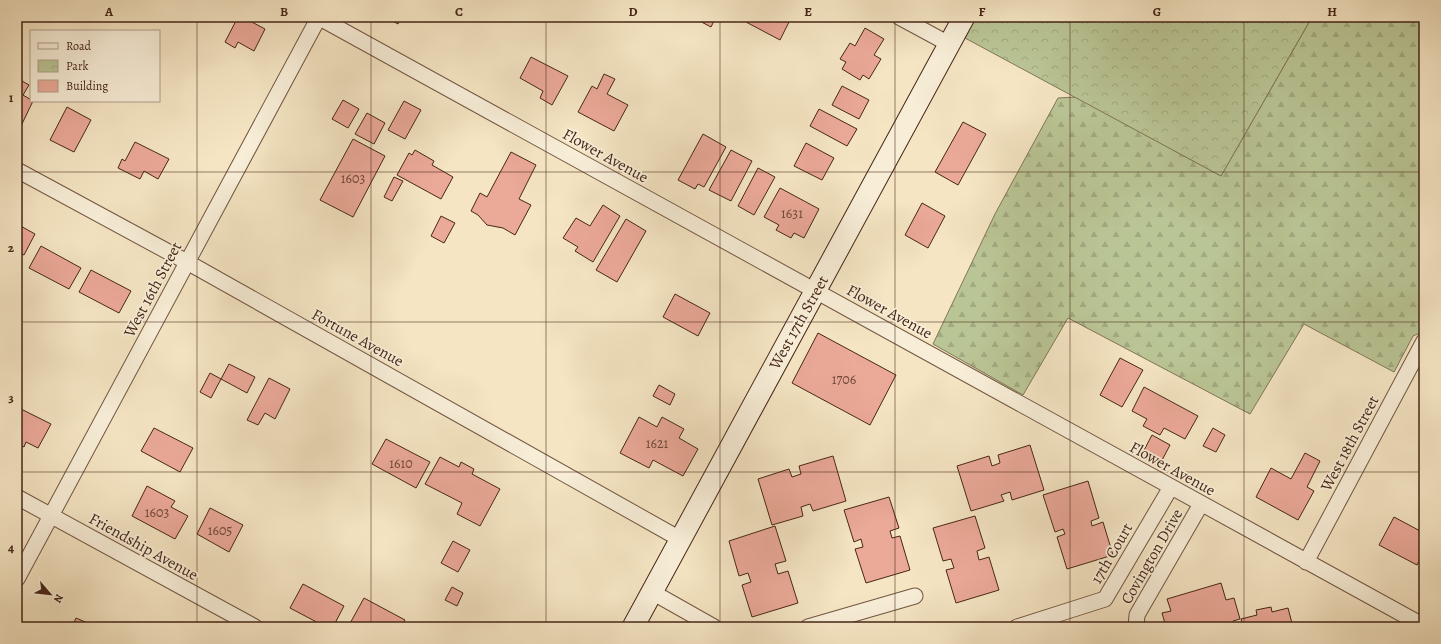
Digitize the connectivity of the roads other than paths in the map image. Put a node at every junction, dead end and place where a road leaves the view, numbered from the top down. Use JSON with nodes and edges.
{"nodes":[{"id":1,"x":318,"y":17,"type":"edge"},
{"id":2,"x":899,"y":17,"type":"edge"},
{"id":3,"x":964,"y":17,"type":"edge"},
{"id":4,"x":949,"y":44,"type":"junction"},
{"id":5,"x":17,"y":170,"type":"edge"},
{"id":6,"x":187,"y":262,"type":"junction"},
{"id":7,"x":815,"y":290,"type":"junction"},
{"id":8,"x":1424,"y":341,"type":"edge"},
{"id":9,"x":1170,"y":487,"type":"junction"},
{"id":10,"x":17,"y":497,"type":"edge"},
{"id":11,"x":1201,"y":504,"type":"junction"},
{"id":12,"x":51,"y":516,"type":"junction"},
{"id":13,"x":680,"y":539,"type":"junction"},
{"id":14,"x":1306,"y":562,"type":"junction"},
{"id":15,"x":17,"y":579,"type":"edge"},
{"id":16,"x":652,"y":592,"type":"junction"},
{"id":17,"x":915,"y":596,"type":"dead end"},
{"id":18,"x":1424,"y":626,"type":"edge"},
{"id":19,"x":255,"y":627,"type":"edge"},
{"id":20,"x":633,"y":627,"type":"edge"},
{"id":21,"x":714,"y":627,"type":"edge"},
{"id":22,"x":808,"y":627,"type":"edge"},
{"id":23,"x":1017,"y":627,"type":"edge"},
{"id":24,"x":1136,"y":627,"type":"edge"}],
"edges":[{"from":1,"to":6,"type":"street","name":"West 16th Street"},
{"from":1,"to":7,"type":"street","name":"Flower Avenue"},
{"from":2,"to":4,"type":"street"},
{"from":3,"to":4,"type":"main road","name":"West 17th Street"},
{"from":4,"to":7,"type":"main road","name":"West 17th Street"},
{"from":5,"to":6,"type":"street","name":"Fortune Avenue"},
{"from":6,"to":12,"type":"street","name":"West 16th Street"},
{"from":6,"to":13,"type":"street","name":"Fortune Avenue"},
{"from":7,"to":9,"type":"street","name":"Flower Avenue"},
{"from":7,"to":13,"type":"main road","name":"West 17th Street"},
{"from":8,"to":14,"type":"street","name":"West 18th Street"},
{"from":9,"to":11,"type":"street","name":"Flower Avenue"},
{"from":9,"to":23,"type":"street","name":"17th Court"},
{"from":10,"to":12,"type":"street","name":"Friendship Avenue"},
{"from":11,"to":14,"type":"street","name":"Flower Avenue"},
{"from":11,"to":24,"type":"street","name":"Covington Drive"},
{"from":12,"to":15,"type":"street","name":"West 16th Street"},
{"from":12,"to":19,"type":"street","name":"Friendship Avenue"},
{"from":13,"to":16,"type":"main road","name":"West 17th Street"},
{"from":14,"to":18,"type":"street","name":"Flower Avenue"},
{"from":16,"to":20,"type":"main road","name":"West 17th Street"},
{"from":16,"to":21,"type":"street"},
{"from":17,"to":22,"type":"street"}]}
